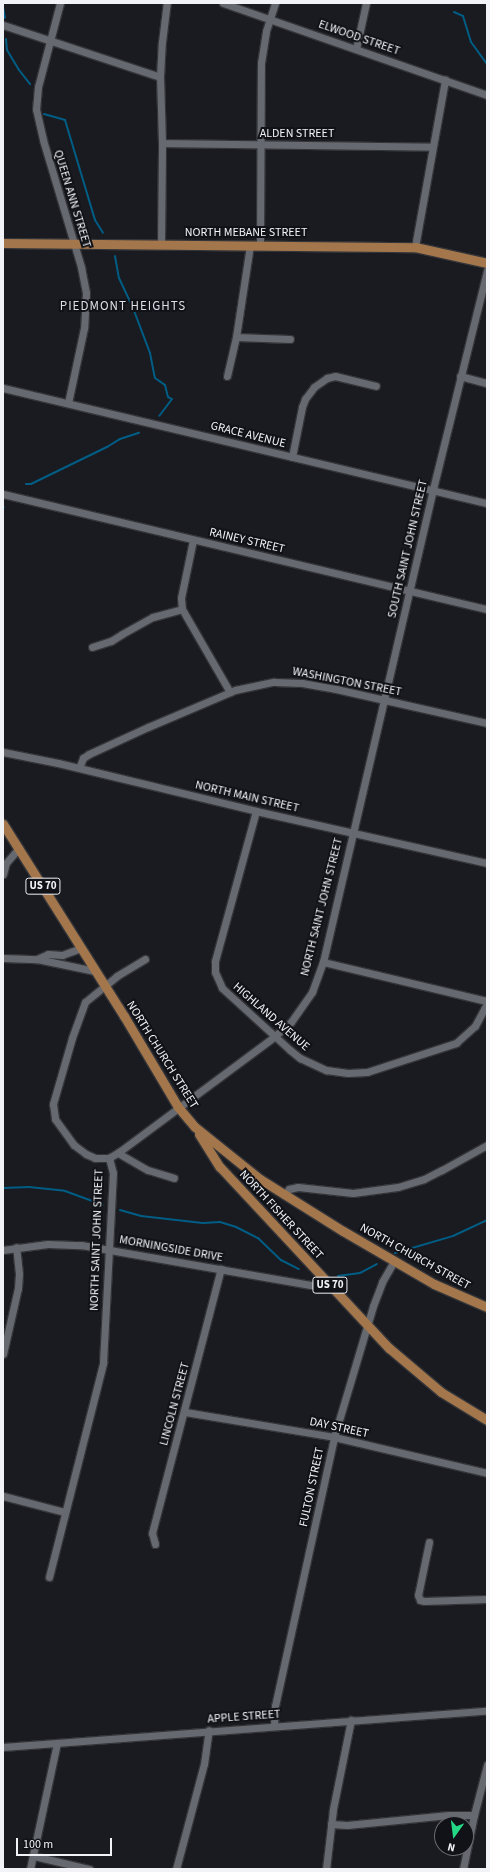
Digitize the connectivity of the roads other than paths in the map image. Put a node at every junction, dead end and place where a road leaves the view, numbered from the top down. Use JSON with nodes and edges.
{"nodes":[{"id":1,"x":60,"y":3,"type":"edge"},
{"id":2,"x":167,"y":3,"type":"edge"},
{"id":3,"x":223,"y":3,"type":"edge"},
{"id":4,"x":275,"y":3,"type":"edge"},
{"id":5,"x":366,"y":3,"type":"edge"},
{"id":6,"x":269,"y":19,"type":"junction"},
{"id":7,"x":3,"y":25,"type":"edge"},
{"id":8,"x":49,"y":41,"type":"junction"},
{"id":9,"x":356,"y":49,"type":"junction"},
{"id":10,"x":160,"y":77,"type":"junction"},
{"id":11,"x":445,"y":80,"type":"junction"},
{"id":12,"x":487,"y":95,"type":"edge"},
{"id":13,"x":162,"y":144,"type":"junction"},
{"id":14,"x":260,"y":146,"type":"junction"},
{"id":15,"x":432,"y":147,"type":"junction"},
{"id":16,"x":3,"y":243,"type":"edge"},
{"id":17,"x":161,"y":244,"type":"junction"},
{"id":18,"x":260,"y":244,"type":"junction"},
{"id":19,"x":75,"y":245,"type":"junction"},
{"id":20,"x":250,"y":246,"type":"junction"},
{"id":21,"x":415,"y":247,"type":"junction"},
{"id":22,"x":487,"y":263,"type":"edge"},
{"id":23,"x":487,"y":270,"type":"edge"},
{"id":24,"x":236,"y":337,"type":"junction"},
{"id":25,"x":290,"y":339,"type":"dead end"},
{"id":26,"x":228,"y":376,"type":"dead end"},
{"id":27,"x":460,"y":376,"type":"junction"},
{"id":28,"x":487,"y":383,"type":"edge"},
{"id":29,"x":376,"y":386,"type":"dead end"},
{"id":30,"x":3,"y":388,"type":"edge"},
{"id":31,"x":68,"y":403,"type":"junction"},
{"id":32,"x":292,"y":456,"type":"junction"},
{"id":33,"x":432,"y":489,"type":"junction"},
{"id":34,"x":3,"y":494,"type":"edge"},
{"id":35,"x":487,"y":503,"type":"edge"},
{"id":36,"x":193,"y":540,"type":"junction"},
{"id":37,"x":409,"y":591,"type":"junction"},
{"id":38,"x":182,"y":609,"type":"junction"},
{"id":39,"x":487,"y":609,"type":"edge"},
{"id":40,"x":92,"y":647,"type":"dead end"},
{"id":41,"x":230,"y":692,"type":"junction"},
{"id":42,"x":384,"y":699,"type":"junction"},
{"id":43,"x":487,"y":723,"type":"edge"},
{"id":44,"x":3,"y":752,"type":"edge"},
{"id":45,"x":79,"y":768,"type":"junction"},
{"id":46,"x":256,"y":811,"type":"junction"},
{"id":47,"x":3,"y":824,"type":"edge"},
{"id":48,"x":352,"y":832,"type":"junction"},
{"id":49,"x":19,"y":848,"type":"junction"},
{"id":50,"x":487,"y":863,"type":"edge"},
{"id":51,"x":3,"y":874,"type":"edge"},
{"id":52,"x":81,"y":948,"type":"junction"},
{"id":53,"x":3,"y":958,"type":"edge"},
{"id":54,"x":145,"y":958,"type":"dead end"},
{"id":55,"x":37,"y":959,"type":"junction"},
{"id":56,"x":323,"y":962,"type":"junction"},
{"id":57,"x":95,"y":971,"type":"junction"},
{"id":58,"x":104,"y":986,"type":"junction"},
{"id":59,"x":487,"y":1002,"type":"edge"},
{"id":60,"x":275,"y":1036,"type":"junction"},
{"id":61,"x":178,"y":1107,"type":"junction"},
{"id":62,"x":195,"y":1127,"type":"junction"},
{"id":63,"x":487,"y":1145,"type":"edge"},
{"id":64,"x":118,"y":1153,"type":"junction"},
{"id":65,"x":109,"y":1158,"type":"junction"},
{"id":66,"x":174,"y":1178,"type":"dead end"},
{"id":67,"x":284,"y":1195,"type":"junction"},
{"id":68,"x":16,"y":1247,"type":"junction"},
{"id":69,"x":3,"y":1250,"type":"edge"},
{"id":70,"x":109,"y":1250,"type":"junction"},
{"id":71,"x":394,"y":1261,"type":"junction"},
{"id":72,"x":221,"y":1269,"type":"junction"},
{"id":73,"x":311,"y":1285,"type":"dead end"},
{"id":74,"x":487,"y":1307,"type":"edge"},
{"id":75,"x":367,"y":1325,"type":"junction"},
{"id":76,"x":3,"y":1354,"type":"edge"},
{"id":77,"x":185,"y":1412,"type":"junction"},
{"id":78,"x":487,"y":1420,"type":"edge"},
{"id":79,"x":334,"y":1437,"type":"junction"},
{"id":80,"x":487,"y":1473,"type":"edge"},
{"id":81,"x":3,"y":1496,"type":"edge"},
{"id":82,"x":65,"y":1512,"type":"junction"},
{"id":83,"x":429,"y":1542,"type":"dead end"},
{"id":84,"x":155,"y":1544,"type":"dead end"},
{"id":85,"x":49,"y":1577,"type":"dead end"},
{"id":86,"x":487,"y":1599,"type":"edge"},
{"id":87,"x":487,"y":1710,"type":"edge"},
{"id":88,"x":351,"y":1720,"type":"junction"},
{"id":89,"x":274,"y":1725,"type":"junction"},
{"id":90,"x":209,"y":1730,"type":"junction"},
{"id":91,"x":57,"y":1743,"type":"junction"},
{"id":92,"x":3,"y":1747,"type":"edge"},
{"id":93,"x":487,"y":1765,"type":"edge"},
{"id":94,"x":479,"y":1795,"type":"junction"},
{"id":95,"x":487,"y":1797,"type":"edge"},
{"id":96,"x":474,"y":1815,"type":"junction"},
{"id":97,"x":331,"y":1824,"type":"junction"},
{"id":98,"x":34,"y":1856,"type":"junction"},
{"id":99,"x":30,"y":1869,"type":"edge"},
{"id":100,"x":90,"y":1869,"type":"edge"},
{"id":101,"x":176,"y":1869,"type":"edge"},
{"id":102,"x":326,"y":1869,"type":"edge"},
{"id":103,"x":463,"y":1869,"type":"edge"}],
"edges":[{"from":1,"to":8,"type":"street","name":"QUEEN ANN STREET"},
{"from":2,"to":10,"type":"street"},
{"from":3,"to":6,"type":"street","name":"ELWOOD STREET"},
{"from":4,"to":6,"type":"street"},
{"from":5,"to":9,"type":"street"},
{"from":6,"to":9,"type":"street","name":"ELWOOD STREET"},
{"from":6,"to":14,"type":"street"},
{"from":7,"to":8,"type":"street"},
{"from":8,"to":10,"type":"street"},
{"from":8,"to":19,"type":"street","name":"QUEEN ANN STREET"},
{"from":9,"to":11,"type":"street","name":"ELWOOD STREET"},
{"from":10,"to":13,"type":"street"},
{"from":11,"to":12,"type":"street","name":"ELWOOD STREET"},
{"from":11,"to":15,"type":"street"},
{"from":13,"to":14,"type":"street","name":"ALDEN STREET"},
{"from":13,"to":17,"type":"street"},
{"from":14,"to":15,"type":"street","name":"ALDEN STREET"},
{"from":14,"to":18,"type":"street"},
{"from":15,"to":21,"type":"street"},
{"from":16,"to":19,"type":"main road","name":"NORTH MEBANE STREET"},
{"from":17,"to":19,"type":"main road","name":"NORTH MEBANE STREET"},
{"from":17,"to":20,"type":"main road","name":"NORTH MEBANE STREET"},
{"from":18,"to":20,"type":"main road","name":"NORTH MEBANE STREET"},
{"from":18,"to":21,"type":"main road","name":"NORTH MEBANE STREET"},
{"from":19,"to":31,"type":"street","name":"QUEEN ANN STREET"},
{"from":20,"to":24,"type":"street"},
{"from":21,"to":22,"type":"main road","name":"NORTH MEBANE STREET"},
{"from":23,"to":27,"type":"street","name":"SOUTH SAINT JOHN STREET"},
{"from":24,"to":25,"type":"street"},
{"from":24,"to":26,"type":"street"},
{"from":27,"to":28,"type":"street"},
{"from":27,"to":33,"type":"street","name":"SOUTH SAINT JOHN STREET"},
{"from":29,"to":32,"type":"street"},
{"from":30,"to":31,"type":"street","name":"GRACE AVENUE"},
{"from":31,"to":32,"type":"street","name":"GRACE AVENUE"},
{"from":32,"to":33,"type":"street","name":"GRACE AVENUE"},
{"from":33,"to":35,"type":"street","name":"GRACE AVENUE"},
{"from":33,"to":37,"type":"street","name":"SOUTH SAINT JOHN STREET"},
{"from":34,"to":36,"type":"street","name":"RAINEY STREET"},
{"from":36,"to":37,"type":"street","name":"RAINEY STREET"},
{"from":36,"to":38,"type":"street"},
{"from":37,"to":39,"type":"street","name":"RAINEY STREET"},
{"from":37,"to":42,"type":"street","name":"SOUTH SAINT JOHN STREET"},
{"from":38,"to":40,"type":"street"},
{"from":38,"to":41,"type":"street"},
{"from":41,"to":42,"type":"street","name":"WASHINGTON STREET"},
{"from":41,"to":45,"type":"street","name":"WASHINGTON STREET"},
{"from":42,"to":43,"type":"street","name":"WASHINGTON STREET"},
{"from":42,"to":48,"type":"street","name":"SOUTH SAINT JOHN STREET"},
{"from":44,"to":45,"type":"street","name":"NORTH MAIN STREET"},
{"from":45,"to":46,"type":"street","name":"NORTH MAIN STREET"},
{"from":46,"to":48,"type":"street","name":"NORTH MAIN STREET"},
{"from":46,"to":60,"type":"street","name":"HIGHLAND AVENUE"},
{"from":47,"to":49,"type":"main road","name":"NORTH CHURCH STREET","number":"US 70"},
{"from":48,"to":50,"type":"street","name":"NORTH MAIN STREET"},
{"from":48,"to":56,"type":"street","name":"NORTH SAINT JOHN STREET"},
{"from":49,"to":51,"type":"street"},
{"from":49,"to":52,"type":"main road","name":"NORTH CHURCH STREET","number":"US 70"},
{"from":52,"to":55,"type":"street"},
{"from":52,"to":57,"type":"main road","name":"NORTH CHURCH STREET","number":"US 70"},
{"from":53,"to":55,"type":"street"},
{"from":54,"to":58,"type":"street"},
{"from":55,"to":57,"type":"street"},
{"from":56,"to":59,"type":"street"},
{"from":56,"to":60,"type":"street","name":"NORTH SAINT JOHN STREET"},
{"from":57,"to":58,"type":"main road","name":"NORTH CHURCH STREET","number":"US 70"},
{"from":58,"to":61,"type":"main road","name":"NORTH CHURCH STREET","number":"US 70"},
{"from":58,"to":65,"type":"street"},
{"from":59,"to":60,"type":"street","name":"HIGHLAND AVENUE"},
{"from":60,"to":61,"type":"street","name":"NORTH SAINT JOHN STREET"},
{"from":61,"to":62,"type":"main road","name":"NORTH CHURCH STREET","number":"US 70"},
{"from":61,"to":64,"type":"street","name":"NORTH SAINT JOHN STREET"},
{"from":62,"to":67,"type":"main road","name":"NORTH CHURCH STREET","number":"US 70"},
{"from":62,"to":75,"type":"main road","name":"NORTH FISHER STREET","number":"US 70"},
{"from":63,"to":67,"type":"street"},
{"from":64,"to":65,"type":"street","name":"NORTH SAINT JOHN STREET"},
{"from":64,"to":66,"type":"street"},
{"from":65,"to":70,"type":"street","name":"NORTH SAINT JOHN STREET"},
{"from":67,"to":71,"type":"main road","name":"NORTH CHURCH STREET","number":"US 70"},
{"from":68,"to":69,"type":"street","name":"MORNINGSIDE DRIVE"},
{"from":68,"to":70,"type":"street","name":"MORNINGSIDE DRIVE"},
{"from":68,"to":76,"type":"street"},
{"from":70,"to":72,"type":"street","name":"MORNINGSIDE DRIVE"},
{"from":70,"to":82,"type":"street","name":"NORTH SAINT JOHN STREET"},
{"from":71,"to":74,"type":"main road","name":"NORTH CHURCH STREET","number":"US 70"},
{"from":71,"to":75,"type":"street","name":"FULTON STREET"},
{"from":72,"to":73,"type":"street","name":"MORNINGSIDE DRIVE"},
{"from":72,"to":77,"type":"street","name":"LINCOLN STREET"},
{"from":75,"to":78,"type":"main road","name":"NORTH FISHER STREET","number":"US 70"},
{"from":75,"to":79,"type":"street","name":"FULTON STREET"},
{"from":77,"to":79,"type":"street","name":"DAY STREET"},
{"from":77,"to":84,"type":"street","name":"LINCOLN STREET"},
{"from":79,"to":80,"type":"street","name":"DAY STREET"},
{"from":79,"to":89,"type":"street","name":"FULTON STREET"},
{"from":81,"to":82,"type":"street"},
{"from":82,"to":85,"type":"street","name":"NORTH SAINT JOHN STREET"},
{"from":83,"to":86,"type":"street"},
{"from":87,"to":88,"type":"street","name":"APPLE STREET"},
{"from":88,"to":89,"type":"street","name":"APPLE STREET"},
{"from":88,"to":97,"type":"street"},
{"from":89,"to":90,"type":"street","name":"APPLE STREET"},
{"from":90,"to":91,"type":"street","name":"APPLE STREET"},
{"from":90,"to":101,"type":"street"},
{"from":91,"to":92,"type":"street","name":"APPLE STREET"},
{"from":91,"to":98,"type":"street"},
{"from":93,"to":94,"type":"street"},
{"from":94,"to":95,"type":"street"},
{"from":94,"to":96,"type":"street"},
{"from":96,"to":97,"type":"street"},
{"from":96,"to":103,"type":"street"},
{"from":97,"to":102,"type":"street"},
{"from":98,"to":99,"type":"street"},
{"from":98,"to":100,"type":"street"}]}
